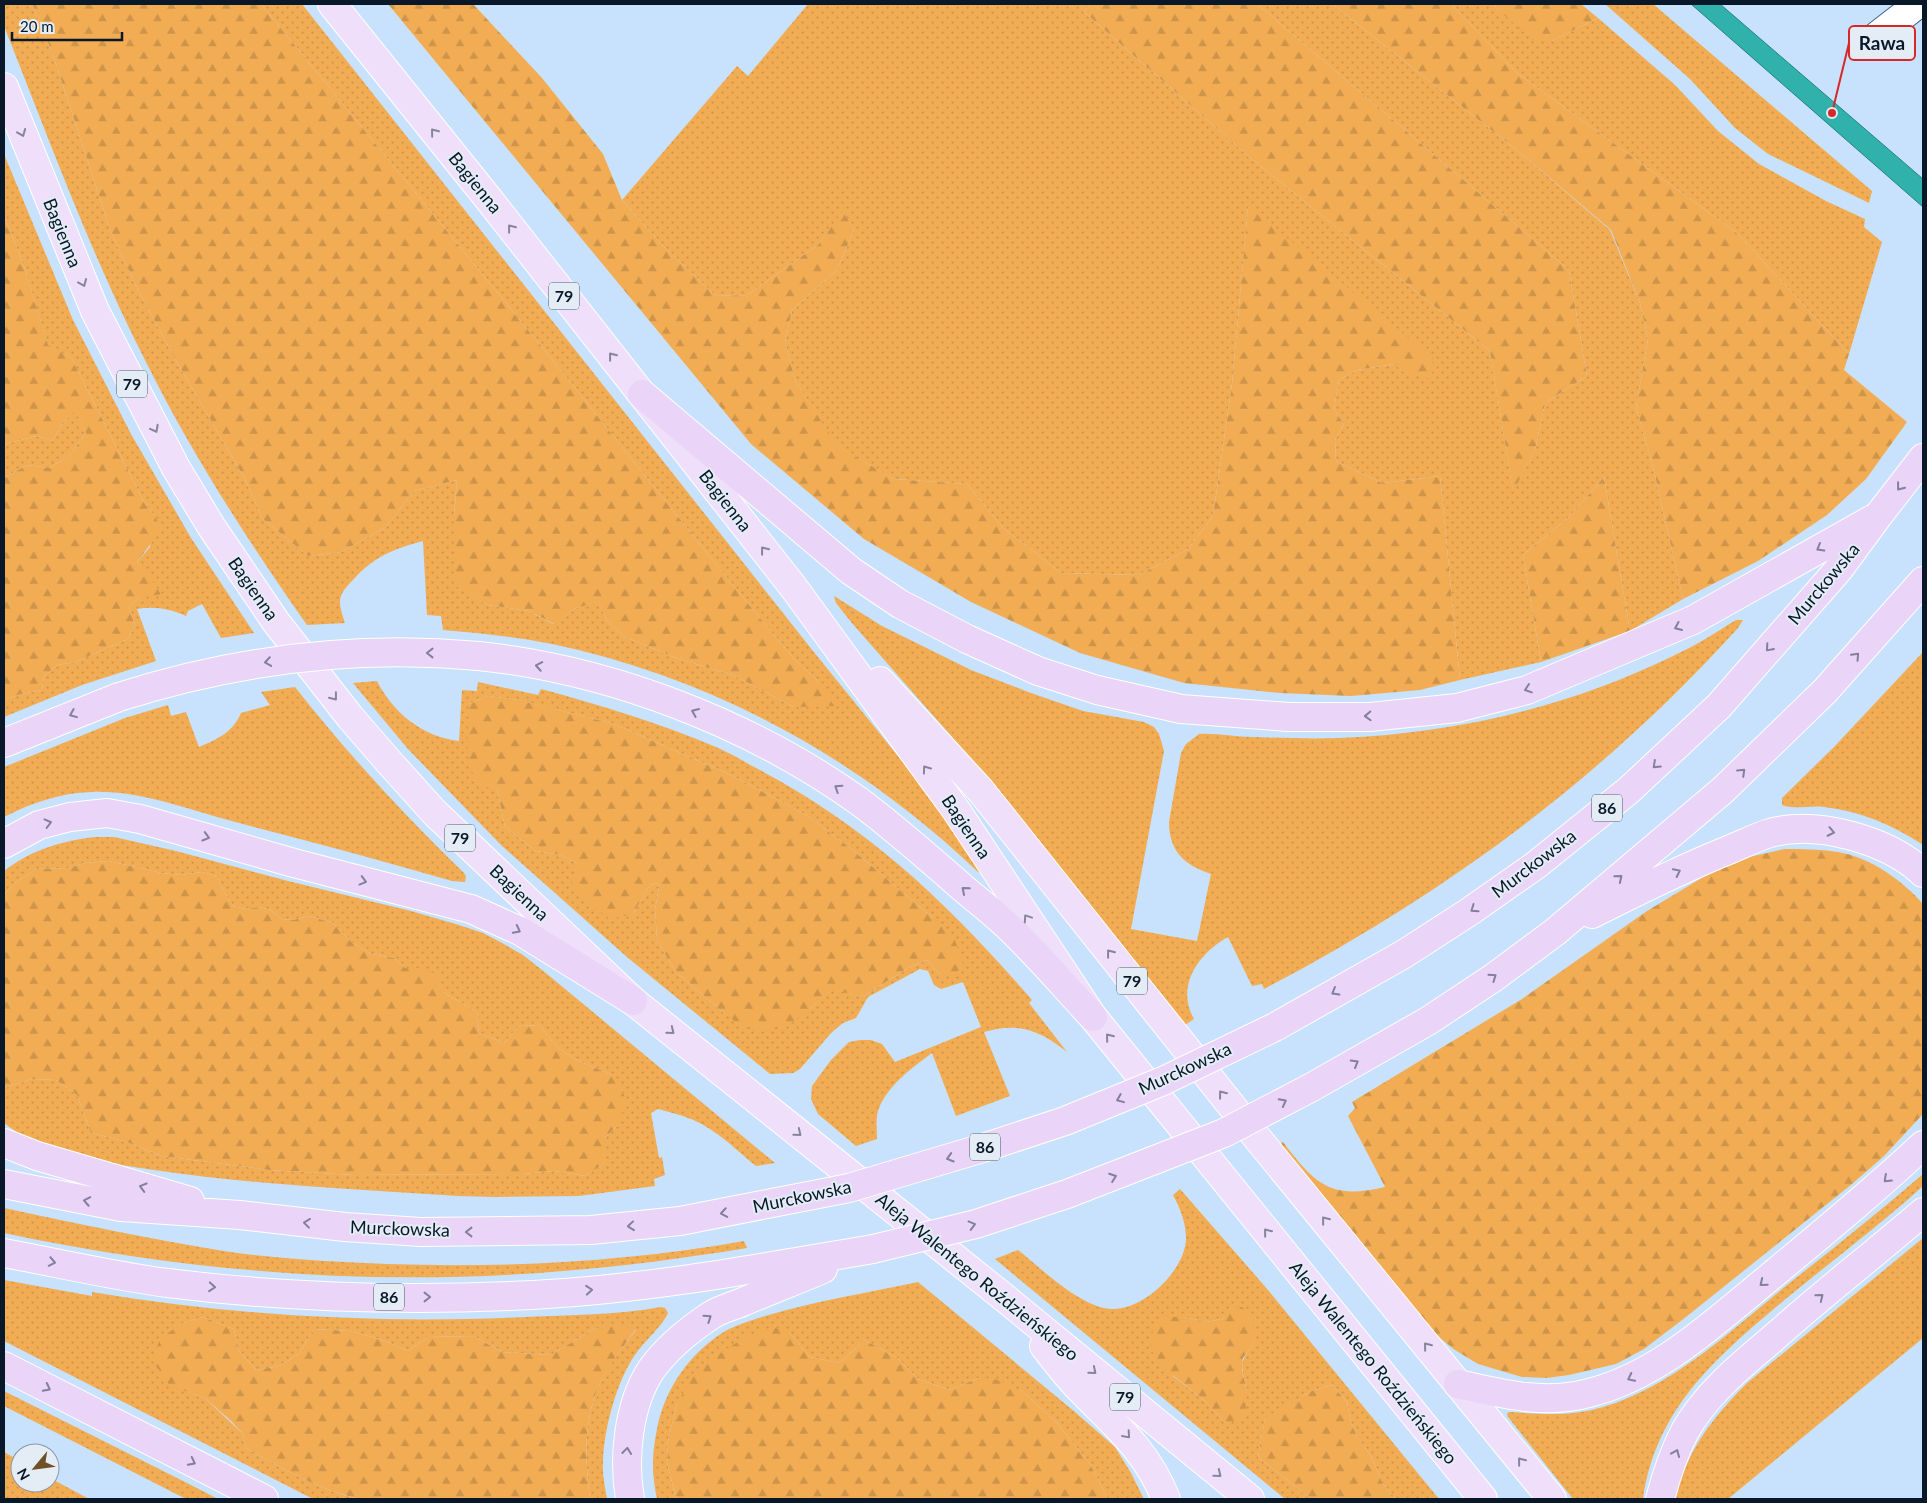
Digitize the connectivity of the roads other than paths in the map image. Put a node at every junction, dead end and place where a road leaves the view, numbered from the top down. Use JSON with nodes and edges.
{"nodes":[{"id":1,"x":332,"y":4,"type":"edge"},
{"id":2,"x":1918,"y":4,"type":"edge"},
{"id":3,"x":344,"y":15,"type":"edge"},
{"id":4,"x":1869,"y":42,"type":"dead end"},
{"id":5,"x":4,"y":87,"type":"edge"},
{"id":6,"x":642,"y":394,"type":"junction"},
{"id":7,"x":1923,"y":458,"type":"edge"},
{"id":8,"x":1878,"y":516,"type":"junction"},
{"id":9,"x":1923,"y":581,"type":"edge"},
{"id":10,"x":794,"y":588,"type":"junction"},
{"id":11,"x":4,"y":743,"type":"edge"},
{"id":12,"x":4,"y":844,"type":"edge"},
{"id":13,"x":1923,"y":873,"type":"edge"},
{"id":14,"x":1555,"y":932,"type":"junction"},
{"id":15,"x":633,"y":1001,"type":"junction"},
{"id":16,"x":1093,"y":1017,"type":"junction"},
{"id":17,"x":4,"y":1143,"type":"edge"},
{"id":18,"x":1923,"y":1146,"type":"edge"},
{"id":19,"x":4,"y":1184,"type":"edge"},
{"id":20,"x":1923,"y":1212,"type":"edge"},
{"id":21,"x":240,"y":1215,"type":"junction"},
{"id":22,"x":4,"y":1253,"type":"edge"},
{"id":23,"x":778,"y":1276,"type":"junction"},
{"id":24,"x":1001,"y":1295,"type":"junction"},
{"id":25,"x":4,"y":1366,"type":"edge"},
{"id":26,"x":1458,"y":1384,"type":"junction"},
{"id":27,"x":264,"y":1499,"type":"edge"},
{"id":28,"x":630,"y":1499,"type":"edge"},
{"id":29,"x":1166,"y":1499,"type":"edge"},
{"id":30,"x":1250,"y":1499,"type":"edge"},
{"id":31,"x":1483,"y":1499,"type":"edge"},
{"id":32,"x":1552,"y":1499,"type":"edge"},
{"id":33,"x":1660,"y":1499,"type":"edge"}],
"edges":[{"from":1,"to":3,"type":"main road","name":"Bagienna","number":"79"},
{"from":2,"to":4,"type":"street"},
{"from":6,"to":3,"type":"main road","name":"Bagienna","number":"79","one_way":true},
{"from":5,"to":15,"type":"main road","name":"Bagienna","number":"79","one_way":true},
{"from":8,"to":6,"type":"highway","one_way":true},
{"from":10,"to":6,"type":"main road","name":"Bagienna","number":"79","one_way":true},
{"from":7,"to":8,"type":"highway","name":"Murckowska","number":"86","one_way":true},
{"from":8,"to":21,"type":"highway","name":"Murckowska","number":"86","one_way":true,"bridge":true},
{"from":14,"to":9,"type":"highway","number":"86","one_way":true},
{"from":16,"to":10,"type":"main road","name":"Bagienna","one_way":true},
{"from":26,"to":10,"type":"main road","number":"79","one_way":true},
{"from":16,"to":11,"type":"highway","one_way":true,"bridge":true},
{"from":12,"to":15,"type":"highway","one_way":true},
{"from":14,"to":13,"type":"highway","one_way":true},
{"from":23,"to":14,"type":"highway","number":"86","one_way":true,"bridge":true},
{"from":15,"to":24,"type":"main road","name":"Aleja Walentego Roździeńskiego","number":"79","one_way":true},
{"from":31,"to":16,"type":"main road","name":"Aleja Walentego Roździeńskiego","one_way":true},
{"from":21,"to":17,"type":"highway","one_way":true},
{"from":18,"to":26,"type":"highway","one_way":true},
{"from":21,"to":19,"type":"highway","number":"86","one_way":true},
{"from":33,"to":20,"type":"highway","one_way":true},
{"from":22,"to":23,"type":"highway","number":"86","one_way":true},
{"from":28,"to":23,"type":"highway","one_way":true},
{"from":24,"to":29,"type":"main road","one_way":true},
{"from":24,"to":30,"type":"main road","name":"Aleja Walentego Roździeńskiego","number":"79","one_way":true},
{"from":25,"to":27,"type":"highway","one_way":true},
{"from":32,"to":26,"type":"main road","number":"79","one_way":true}]}
